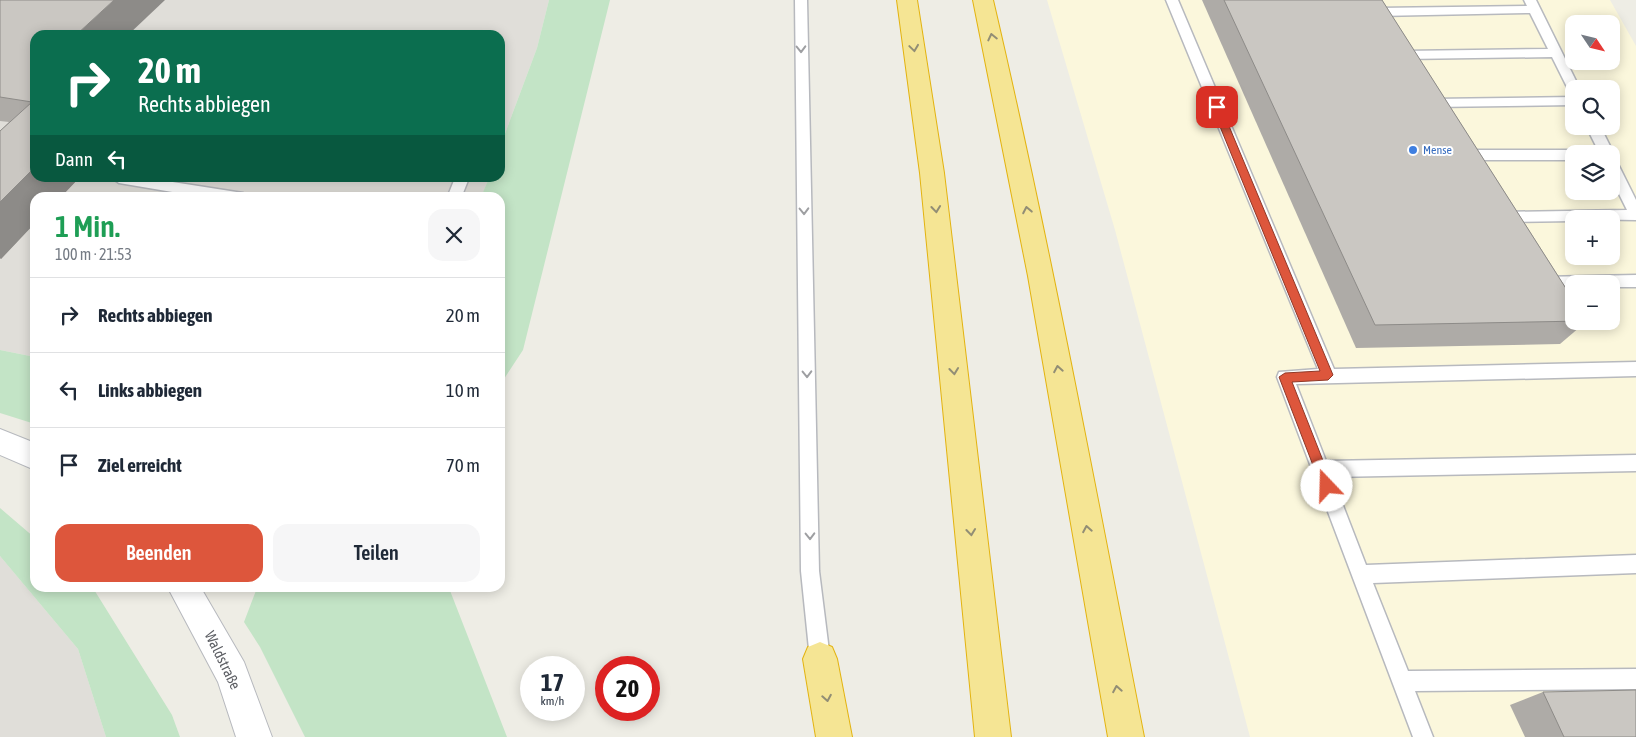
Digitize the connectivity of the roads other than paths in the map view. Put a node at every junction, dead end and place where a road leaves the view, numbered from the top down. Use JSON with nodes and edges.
{"nodes":[{"id":1,"x":801,"y":0,"type":"edge"},
{"id":2,"x":907,"y":0,"type":"edge"},
{"id":3,"x":983,"y":0,"type":"edge"},
{"id":4,"x":1172,"y":0,"type":"edge"},
{"id":5,"x":1371,"y":0,"type":"edge"},
{"id":6,"x":1532,"y":4,"type":"edge"},
{"id":7,"x":1378,"y":12,"type":"junction"},
{"id":8,"x":1387,"y":26,"type":"edge"},
{"id":9,"x":1396,"y":40,"type":"edge"},
{"id":10,"x":1556,"y":53,"type":"junction"},
{"id":11,"x":1404,"y":55,"type":"junction"},
{"id":12,"x":1414,"y":71,"type":"edge"},
{"id":13,"x":1570,"y":80,"type":"edge"},
{"id":14,"x":1565,"y":101,"type":"edge"},
{"id":15,"x":1442,"y":118,"type":"edge"},
{"id":16,"x":1456,"y":140,"type":"edge"},
{"id":17,"x":1565,"y":155,"type":"edge"},
{"id":18,"x":144,"y":182,"type":"edge"},
{"id":19,"x":1620,"y":182,"type":"edge"},
{"id":20,"x":206,"y":192,"type":"edge"},
{"id":21,"x":1636,"y":215,"type":"edge"},
{"id":22,"x":1501,"y":217,"type":"edge"},
{"id":23,"x":1636,"y":281,"type":"edge"},
{"id":24,"x":1538,"y":283,"type":"edge"},
{"id":25,"x":1636,"y":369,"type":"edge"},
{"id":26,"x":1328,"y":375,"type":"junction"},
{"id":27,"x":0,"y":442,"type":"edge"},
{"id":28,"x":30,"y":455,"type":"edge"},
{"id":29,"x":1636,"y":463,"type":"edge"},
{"id":30,"x":1320,"y":469,"type":"junction"},
{"id":31,"x":1636,"y":564,"type":"edge"},
{"id":32,"x":1361,"y":574,"type":"junction"},
{"id":33,"x":191,"y":592,"type":"edge"},
{"id":34,"x":820,"y":659,"type":"joint"},
{"id":35,"x":1636,"y":678,"type":"edge"},
{"id":36,"x":1401,"y":681,"type":"junction"},
{"id":37,"x":254,"y":737,"type":"edge"},
{"id":38,"x":834,"y":737,"type":"edge"},
{"id":39,"x":993,"y":737,"type":"edge"},
{"id":40,"x":1126,"y":737,"type":"edge"},
{"id":41,"x":1422,"y":737,"type":"edge"}],
"edges":[{"from":1,"to":34,"type":"lane","one_way":true},
{"from":2,"to":39,"type":"highway","one_way":true},
{"from":40,"to":3,"type":"highway","one_way":true},
{"from":4,"to":26,"type":"lane"},
{"from":5,"to":7,"type":"lane"},
{"from":6,"to":7,"type":"lane"},
{"from":6,"to":10,"type":"lane"},
{"from":7,"to":8,"type":"lane"},
{"from":9,"to":11,"type":"lane"},
{"from":10,"to":11,"type":"lane"},
{"from":10,"to":13,"type":"lane"},
{"from":11,"to":12,"type":"lane"},
{"from":14,"to":15,"type":"lane"},
{"from":16,"to":17,"type":"lane"},
{"from":18,"to":20,"type":"lane"},
{"from":19,"to":21,"type":"lane"},
{"from":21,"to":22,"type":"lane"},
{"from":23,"to":24,"type":"lane"},
{"from":25,"to":26,"type":"lane"},
{"from":26,"to":30,"type":"lane"},
{"from":27,"to":28,"type":"street"},
{"from":29,"to":30,"type":"lane"},
{"from":30,"to":32,"type":"lane"},
{"from":31,"to":32,"type":"lane"},
{"from":32,"to":36,"type":"lane"},
{"from":33,"to":37,"type":"street","name":"Waldstraße"},
{"from":34,"to":38,"type":"highway","one_way":true},
{"from":35,"to":36,"type":"lane"},
{"from":36,"to":41,"type":"lane"}]}
